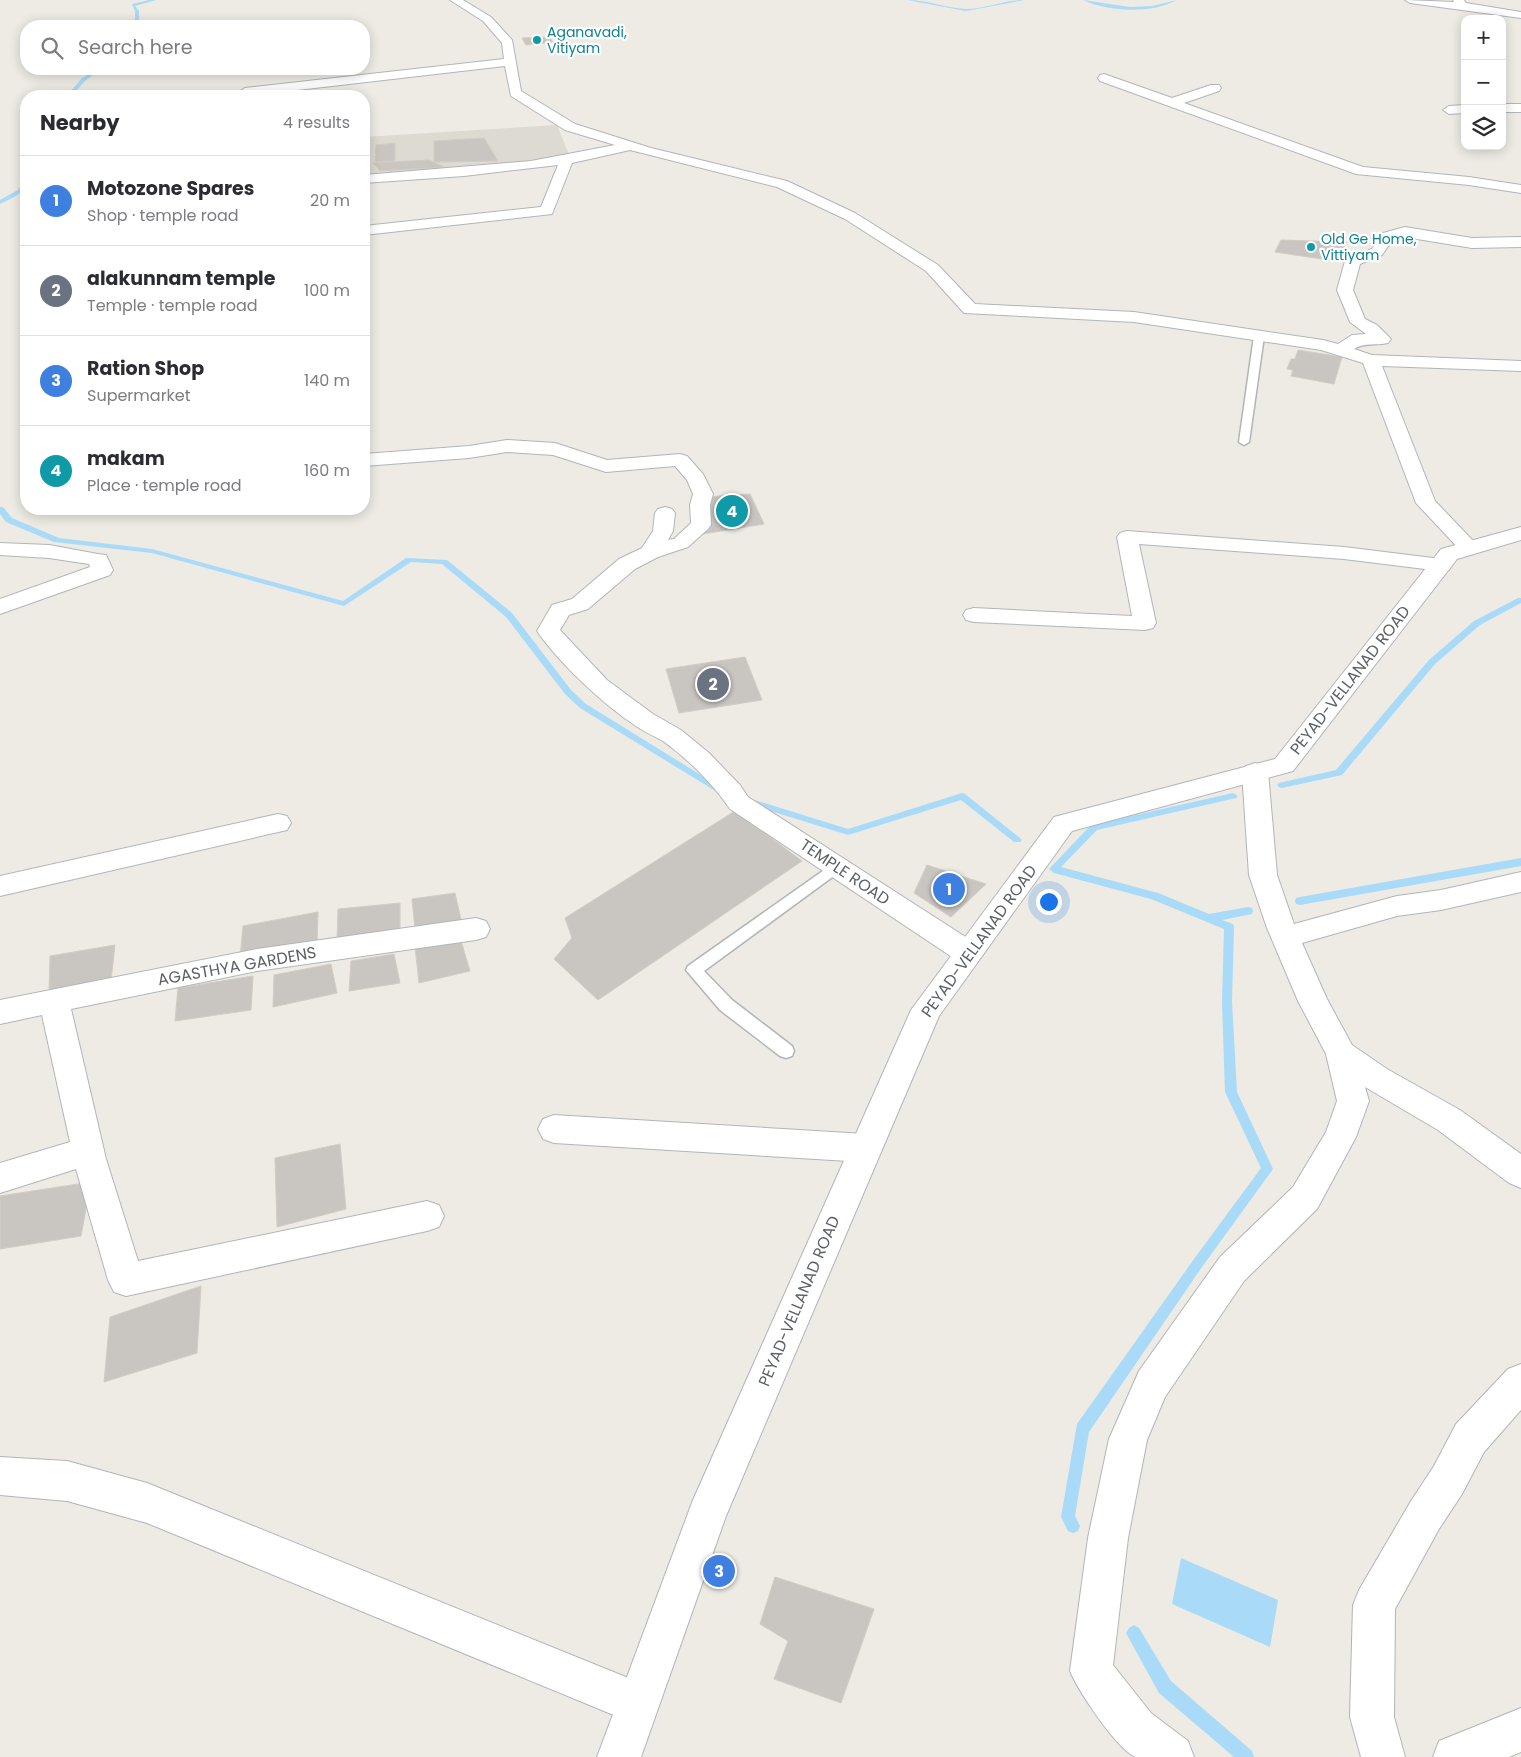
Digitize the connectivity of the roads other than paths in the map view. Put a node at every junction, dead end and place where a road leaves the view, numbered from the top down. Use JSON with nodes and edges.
{"nodes":[{"id":1,"x":455,"y":0,"type":"edge"},
{"id":2,"x":1410,"y":0,"type":"edge"},
{"id":3,"x":1460,"y":3,"type":"edge"},
{"id":4,"x":1521,"y":15,"type":"edge"},
{"id":5,"x":511,"y":62,"type":"junction"},
{"id":6,"x":1104,"y":78,"type":"dead end"},
{"id":7,"x":1215,"y":88,"type":"dead end"},
{"id":8,"x":263,"y":90,"type":"edge"},
{"id":9,"x":1171,"y":103,"type":"junction"},
{"id":10,"x":1506,"y":108,"type":"edge"},
{"id":11,"x":1521,"y":108,"type":"edge"},
{"id":12,"x":1461,"y":109,"type":"edge"},
{"id":13,"x":1449,"y":110,"type":"dead end"},
{"id":14,"x":630,"y":146,"type":"junction"},
{"id":15,"x":566,"y":161,"type":"junction"},
{"id":16,"x":370,"y":179,"type":"edge"},
{"id":17,"x":1521,"y":189,"type":"edge"},
{"id":18,"x":370,"y":230,"type":"edge"},
{"id":19,"x":1521,"y":242,"type":"edge"},
{"id":20,"x":1259,"y":336,"type":"junction"},
{"id":21,"x":1340,"y":350,"type":"junction"},
{"id":22,"x":1371,"y":360,"type":"junction"},
{"id":23,"x":1521,"y":366,"type":"edge"},
{"id":24,"x":1244,"y":442,"type":"dead end"},
{"id":25,"x":370,"y":460,"type":"edge"},
{"id":26,"x":665,"y":513,"type":"dead end"},
{"id":27,"x":1521,"y":533,"type":"edge"},
{"id":28,"x":1469,"y":548,"type":"junction"},
{"id":29,"x":0,"y":549,"type":"edge"},
{"id":30,"x":650,"y":552,"type":"junction"},
{"id":31,"x":1441,"y":565,"type":"junction"},
{"id":32,"x":0,"y":607,"type":"edge"},
{"id":33,"x":974,"y":614,"type":"dead end"},
{"id":34,"x":1255,"y":772,"type":"junction"},
{"id":35,"x":278,"y":823,"type":"dead end"},
{"id":36,"x":837,"y":866,"type":"junction"},
{"id":37,"x":1521,"y":882,"type":"edge"},
{"id":38,"x":0,"y":886,"type":"edge"},
{"id":39,"x":476,"y":929,"type":"dead end"},
{"id":40,"x":1286,"y":937,"type":"junction"},
{"id":41,"x":968,"y":953,"type":"junction"},
{"id":42,"x":54,"y":1001,"type":"junction"},
{"id":43,"x":0,"y":1012,"type":"edge"},
{"id":44,"x":786,"y":1051,"type":"dead end"},
{"id":45,"x":1341,"y":1054,"type":"junction"},
{"id":46,"x":554,"y":1129,"type":"dead end"},
{"id":47,"x":865,"y":1148,"type":"junction"},
{"id":48,"x":88,"y":1151,"type":"junction"},
{"id":49,"x":1521,"y":1172,"type":"edge"},
{"id":50,"x":0,"y":1178,"type":"edge"},
{"id":51,"x":427,"y":1216,"type":"dead end"},
{"id":52,"x":1521,"y":1382,"type":"edge"},
{"id":53,"x":0,"y":1476,"type":"edge"},
{"id":54,"x":638,"y":1703,"type":"junction"},
{"id":55,"x":1521,"y":1730,"type":"edge"},
{"id":56,"x":619,"y":1757,"type":"edge"},
{"id":57,"x":1172,"y":1757,"type":"edge"},
{"id":58,"x":1383,"y":1757,"type":"edge"},
{"id":59,"x":1454,"y":1757,"type":"edge"}],
"edges":[{"from":1,"to":5,"type":"street"},
{"from":2,"to":3,"type":"street"},
{"from":3,"to":4,"type":"street"},
{"from":5,"to":8,"type":"street"},
{"from":5,"to":14,"type":"street"},
{"from":6,"to":9,"type":"street"},
{"from":7,"to":9,"type":"street"},
{"from":9,"to":17,"type":"street"},
{"from":10,"to":11,"type":"street"},
{"from":12,"to":13,"type":"street"},
{"from":14,"to":15,"type":"street"},
{"from":14,"to":20,"type":"street"},
{"from":15,"to":16,"type":"street"},
{"from":15,"to":18,"type":"street"},
{"from":19,"to":21,"type":"street"},
{"from":20,"to":21,"type":"street"},
{"from":20,"to":24,"type":"lane"},
{"from":21,"to":22,"type":"street"},
{"from":22,"to":23,"type":"street"},
{"from":22,"to":28,"type":"street"},
{"from":25,"to":30,"type":"street"},
{"from":26,"to":30,"type":"street"},
{"from":27,"to":28,"type":"street","name":"PEYAD-VELLANAD ROAD"},
{"from":28,"to":31,"type":"street","name":"PEYAD-VELLANAD ROAD"},
{"from":29,"to":32,"type":"street"},
{"from":30,"to":36,"type":"street","name":"TEMPLE ROAD"},
{"from":31,"to":33,"type":"street"},
{"from":31,"to":34,"type":"street","name":"PEYAD-VELLANAD ROAD"},
{"from":34,"to":40,"type":"street"},
{"from":34,"to":41,"type":"street","name":"PEYAD-VELLANAD ROAD"},
{"from":35,"to":38,"type":"street"},
{"from":36,"to":41,"type":"street","name":"TEMPLE ROAD"},
{"from":36,"to":44,"type":"lane"},
{"from":37,"to":40,"type":"street"},
{"from":39,"to":42,"type":"street","name":"AGASTHYA GARDENS"},
{"from":40,"to":45,"type":"street"},
{"from":41,"to":47,"type":"street","name":"PEYAD-VELLANAD ROAD"},
{"from":42,"to":43,"type":"street","name":"AGASTHYA GARDENS"},
{"from":42,"to":48,"type":"street"},
{"from":45,"to":49,"type":"street"},
{"from":45,"to":57,"type":"street"},
{"from":46,"to":47,"type":"street"},
{"from":47,"to":54,"type":"street","name":"PEYAD-VELLANAD ROAD"},
{"from":48,"to":50,"type":"street"},
{"from":48,"to":51,"type":"street"},
{"from":52,"to":58,"type":"street"},
{"from":53,"to":54,"type":"street"},
{"from":54,"to":56,"type":"street","name":"PEYAD-VELLANAD ROAD"},
{"from":55,"to":59,"type":"street"}]}
